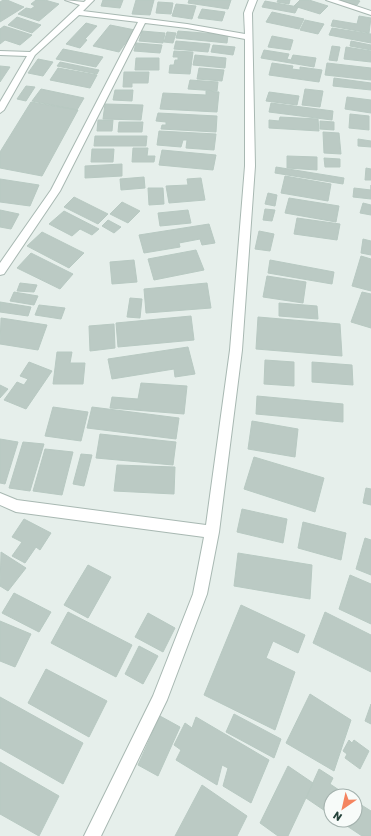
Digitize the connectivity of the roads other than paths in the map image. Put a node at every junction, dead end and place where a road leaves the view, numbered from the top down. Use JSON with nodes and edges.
{"nodes":[{"id":1,"x":69,"y":0,"type":"edge"},
{"id":2,"x":253,"y":0,"type":"edge"},
{"id":3,"x":330,"y":0,"type":"edge"},
{"id":4,"x":87,"y":2,"type":"edge"},
{"id":5,"x":76,"y":12,"type":"junction"},
{"id":6,"x":371,"y":13,"type":"edge"},
{"id":7,"x":142,"y":21,"type":"junction"},
{"id":8,"x":249,"y":37,"type":"junction"},
{"id":9,"x":0,"y":53,"type":"edge"},
{"id":10,"x":32,"y":54,"type":"junction"},
{"id":11,"x":0,"y":110,"type":"edge"},
{"id":12,"x":0,"y":271,"type":"edge"},
{"id":13,"x":0,"y":499,"type":"edge"},
{"id":14,"x":212,"y":532,"type":"junction"},
{"id":15,"x":92,"y":836,"type":"edge"}],
"edges":[{"from":1,"to":4,"type":"street"},
{"from":2,"to":8,"type":"street"},
{"from":3,"to":6,"type":"street"},
{"from":4,"to":5,"type":"street"},
{"from":5,"to":7,"type":"street"},
{"from":5,"to":10,"type":"street"},
{"from":7,"to":8,"type":"street"},
{"from":7,"to":12,"type":"street"},
{"from":8,"to":14,"type":"street"},
{"from":9,"to":10,"type":"street"},
{"from":10,"to":11,"type":"street"},
{"from":13,"to":14,"type":"street"},
{"from":14,"to":15,"type":"street"}]}
